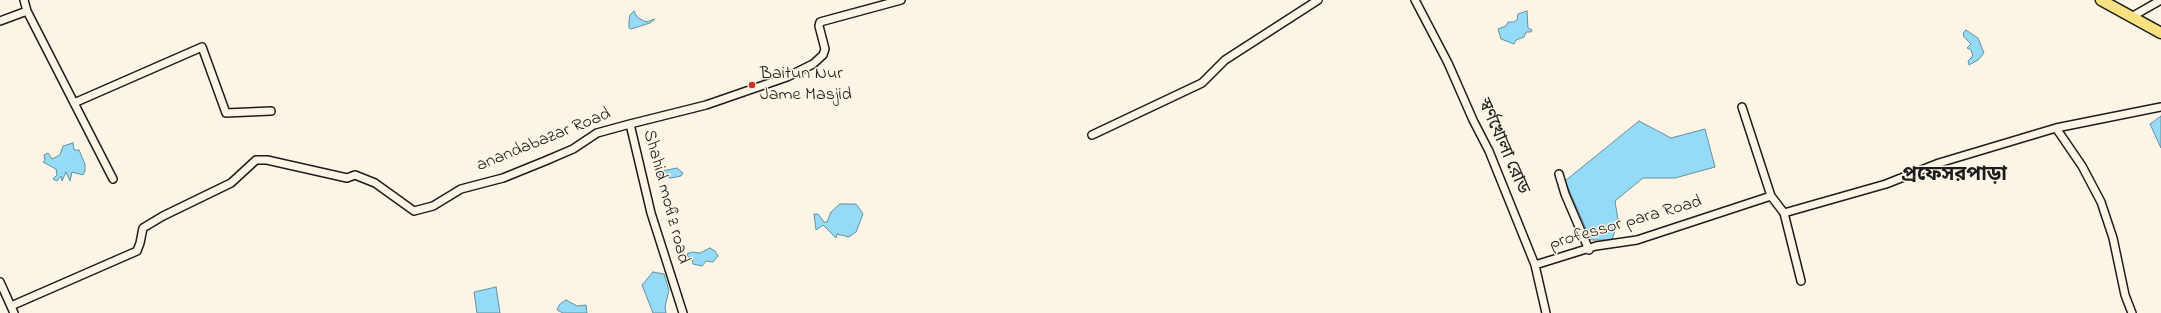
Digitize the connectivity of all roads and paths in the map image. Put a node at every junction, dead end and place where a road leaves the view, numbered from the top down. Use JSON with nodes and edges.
{"nodes":[{"id":1,"x":24,"y":0,"type":"edge"},
{"id":2,"x":901,"y":0,"type":"edge"},
{"id":3,"x":1318,"y":0,"type":"edge"},
{"id":4,"x":1415,"y":0,"type":"edge"},
{"id":5,"x":2101,"y":0,"type":"edge"},
{"id":6,"x":2161,"y":0,"type":"edge"},
{"id":7,"x":27,"y":11,"type":"junction"},
{"id":8,"x":2133,"y":16,"type":"junction"},
{"id":9,"x":0,"y":21,"type":"edge"},
{"id":10,"x":2161,"y":33,"type":"edge"},
{"id":11,"x":74,"y":103,"type":"junction"},
{"id":12,"x":2161,"y":106,"type":"edge"},
{"id":13,"x":1742,"y":107,"type":"dead end"},
{"id":14,"x":271,"y":111,"type":"dead end"},
{"id":15,"x":630,"y":124,"type":"junction"},
{"id":16,"x":2056,"y":128,"type":"junction"},
{"id":17,"x":1092,"y":135,"type":"dead end"},
{"id":18,"x":1559,"y":174,"type":"dead end"},
{"id":19,"x":113,"y":179,"type":"dead end"},
{"id":20,"x":1771,"y":196,"type":"junction"},
{"id":21,"x":1784,"y":213,"type":"junction"},
{"id":22,"x":1588,"y":250,"type":"junction"},
{"id":23,"x":1535,"y":265,"type":"junction"},
{"id":24,"x":1801,"y":281,"type":"dead end"},
{"id":25,"x":0,"y":282,"type":"edge"},
{"id":26,"x":12,"y":310,"type":"edge"},
{"id":27,"x":683,"y":313,"type":"edge"},
{"id":28,"x":1546,"y":313,"type":"edge"},
{"id":29,"x":2132,"y":313,"type":"edge"}],
"edges":[{"from":1,"to":7,"type":"street"},
{"from":2,"to":15,"type":"street","name":"Shahid mofiz road"},
{"from":3,"to":17,"type":"street"},
{"from":4,"to":23,"type":"street","name":"স্বর্ণখোলা রোড"},
{"from":5,"to":8,"type":"main road"},
{"from":6,"to":8,"type":"street"},
{"from":7,"to":9,"type":"street"},
{"from":7,"to":11,"type":"street"},
{"from":8,"to":10,"type":"main road"},
{"from":11,"to":14,"type":"street"},
{"from":11,"to":19,"type":"street"},
{"from":12,"to":16,"type":"street"},
{"from":13,"to":20,"type":"street"},
{"from":15,"to":26,"type":"street","name":"anandabazar Road"},
{"from":15,"to":27,"type":"street","name":"Shahid mofiz road"},
{"from":16,"to":21,"type":"street"},
{"from":16,"to":29,"type":"street"},
{"from":18,"to":22,"type":"street"},
{"from":20,"to":21,"type":"street"},
{"from":20,"to":22,"type":"street","name":"professor para Road"},
{"from":21,"to":24,"type":"street"},
{"from":22,"to":23,"type":"street","name":"professor para Road"},
{"from":23,"to":28,"type":"street","name":"স্বর্ণখোলা রোড"},
{"from":25,"to":26,"type":"street"}]}
